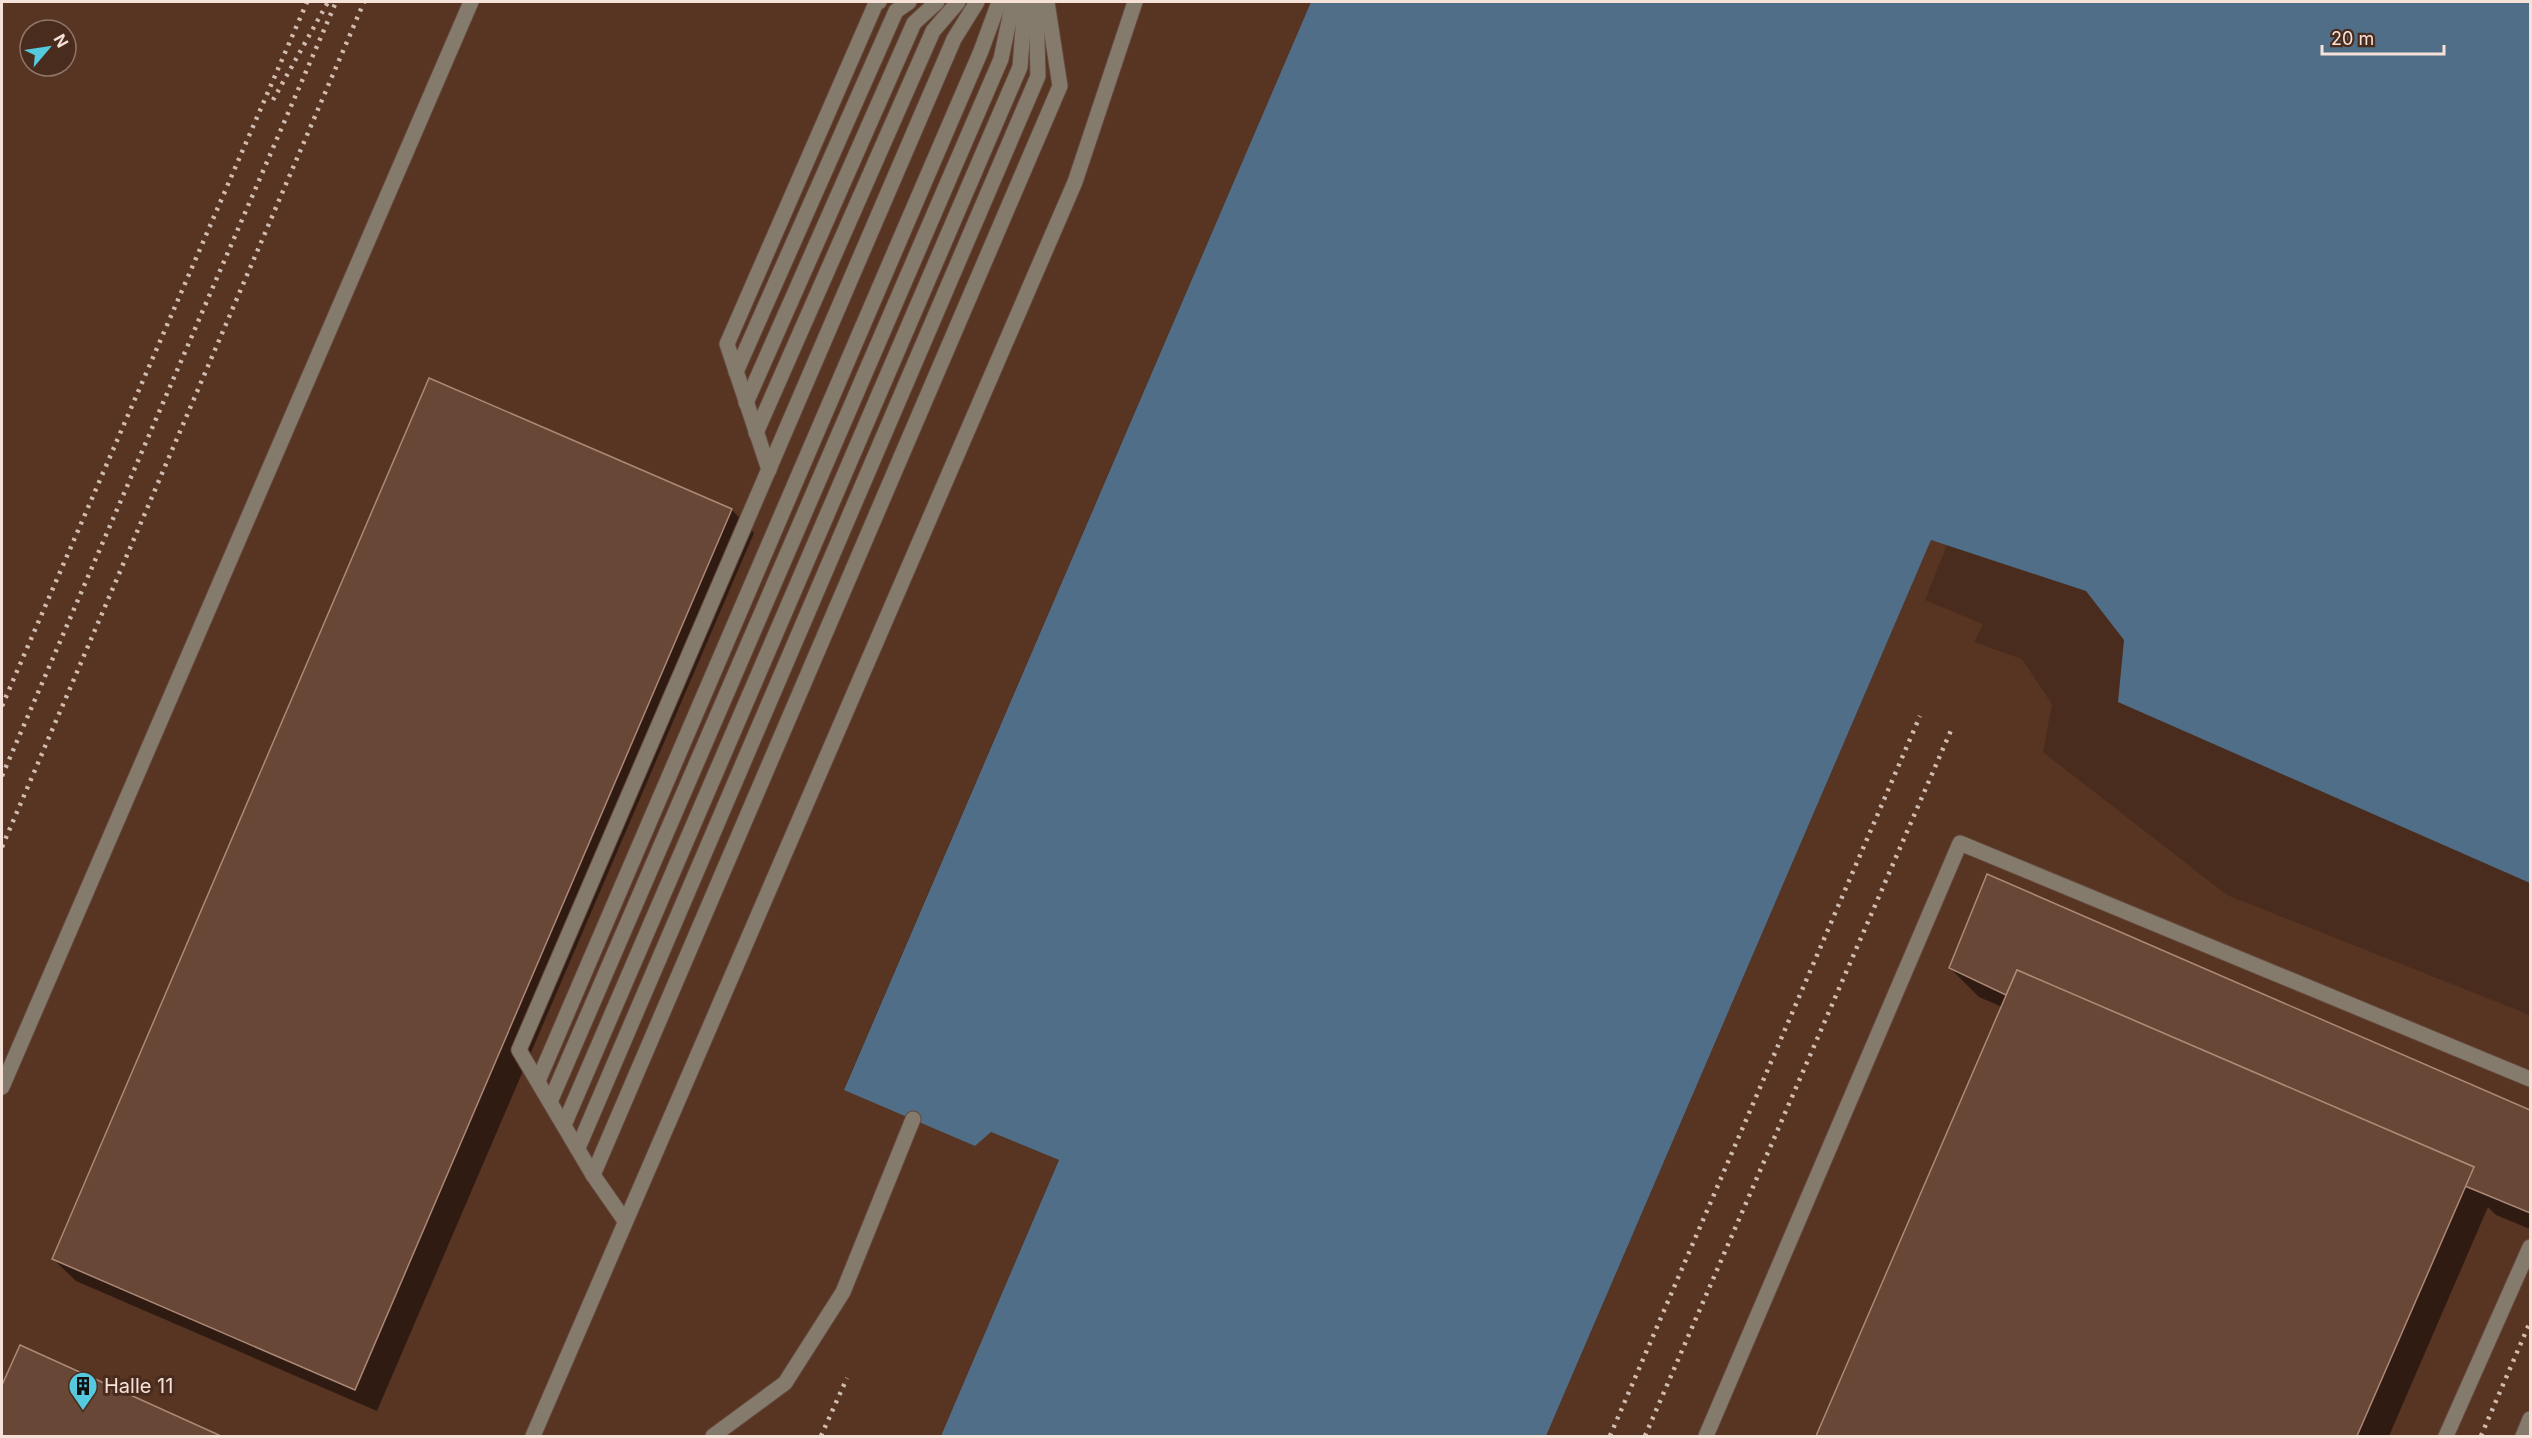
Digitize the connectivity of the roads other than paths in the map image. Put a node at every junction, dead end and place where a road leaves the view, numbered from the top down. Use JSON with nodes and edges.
{"nodes":[{"id":1,"x":471,"y":2,"type":"edge"},
{"id":2,"x":879,"y":2,"type":"edge"},
{"id":3,"x":909,"y":2,"type":"edge"},
{"id":4,"x":937,"y":2,"type":"edge"},
{"id":5,"x":957,"y":2,"type":"edge"},
{"id":6,"x":977,"y":2,"type":"edge"},
{"id":7,"x":999,"y":2,"type":"edge"},
{"id":8,"x":1013,"y":2,"type":"edge"},
{"id":9,"x":1025,"y":2,"type":"edge"},
{"id":10,"x":1036,"y":2,"type":"edge"},
{"id":11,"x":1047,"y":2,"type":"edge"},
{"id":12,"x":1135,"y":2,"type":"edge"},
{"id":13,"x":736,"y":372,"type":"junction"},
{"id":14,"x":746,"y":403,"type":"junction"},
{"id":15,"x":756,"y":433,"type":"junction"},
{"id":16,"x":769,"y":470,"type":"junction"},
{"id":17,"x":2530,"y":1079,"type":"edge"},
{"id":18,"x":538,"y":1081,"type":"junction"},
{"id":19,"x":2,"y":1087,"type":"edge"},
{"id":20,"x":550,"y":1102,"type":"junction"},
{"id":21,"x":913,"y":1119,"type":"dead end"},
{"id":22,"x":564,"y":1125,"type":"junction"},
{"id":23,"x":578,"y":1148,"type":"junction"},
{"id":24,"x":594,"y":1175,"type":"junction"},
{"id":25,"x":625,"y":1221,"type":"junction"},
{"id":26,"x":2530,"y":1247,"type":"edge"},
{"id":27,"x":2530,"y":1419,"type":"edge"},
{"id":28,"x":533,"y":1437,"type":"edge"},
{"id":29,"x":713,"y":1437,"type":"edge"},
{"id":30,"x":1707,"y":1437,"type":"edge"},
{"id":31,"x":2446,"y":1437,"type":"edge"},
{"id":32,"x":2523,"y":1437,"type":"edge"}],
"edges":[{"from":1,"to":19,"type":"lane"},
{"from":2,"to":13,"type":"lane"},
{"from":3,"to":13,"type":"lane"},
{"from":4,"to":14,"type":"lane"},
{"from":5,"to":15,"type":"lane"},
{"from":6,"to":16,"type":"lane"},
{"from":7,"to":18,"type":"lane"},
{"from":8,"to":20,"type":"lane"},
{"from":9,"to":22,"type":"lane"},
{"from":10,"to":23,"type":"lane"},
{"from":11,"to":24,"type":"lane"},
{"from":12,"to":25,"type":"lane"},
{"from":13,"to":14,"type":"lane"},
{"from":14,"to":15,"type":"lane"},
{"from":15,"to":16,"type":"lane"},
{"from":16,"to":18,"type":"lane"},
{"from":17,"to":30,"type":"lane"},
{"from":18,"to":20,"type":"lane"},
{"from":20,"to":22,"type":"lane"},
{"from":21,"to":29,"type":"lane"},
{"from":22,"to":23,"type":"lane"},
{"from":23,"to":24,"type":"lane"},
{"from":24,"to":25,"type":"lane"},
{"from":25,"to":28,"type":"lane"},
{"from":26,"to":31,"type":"lane"},
{"from":27,"to":32,"type":"lane"}]}
